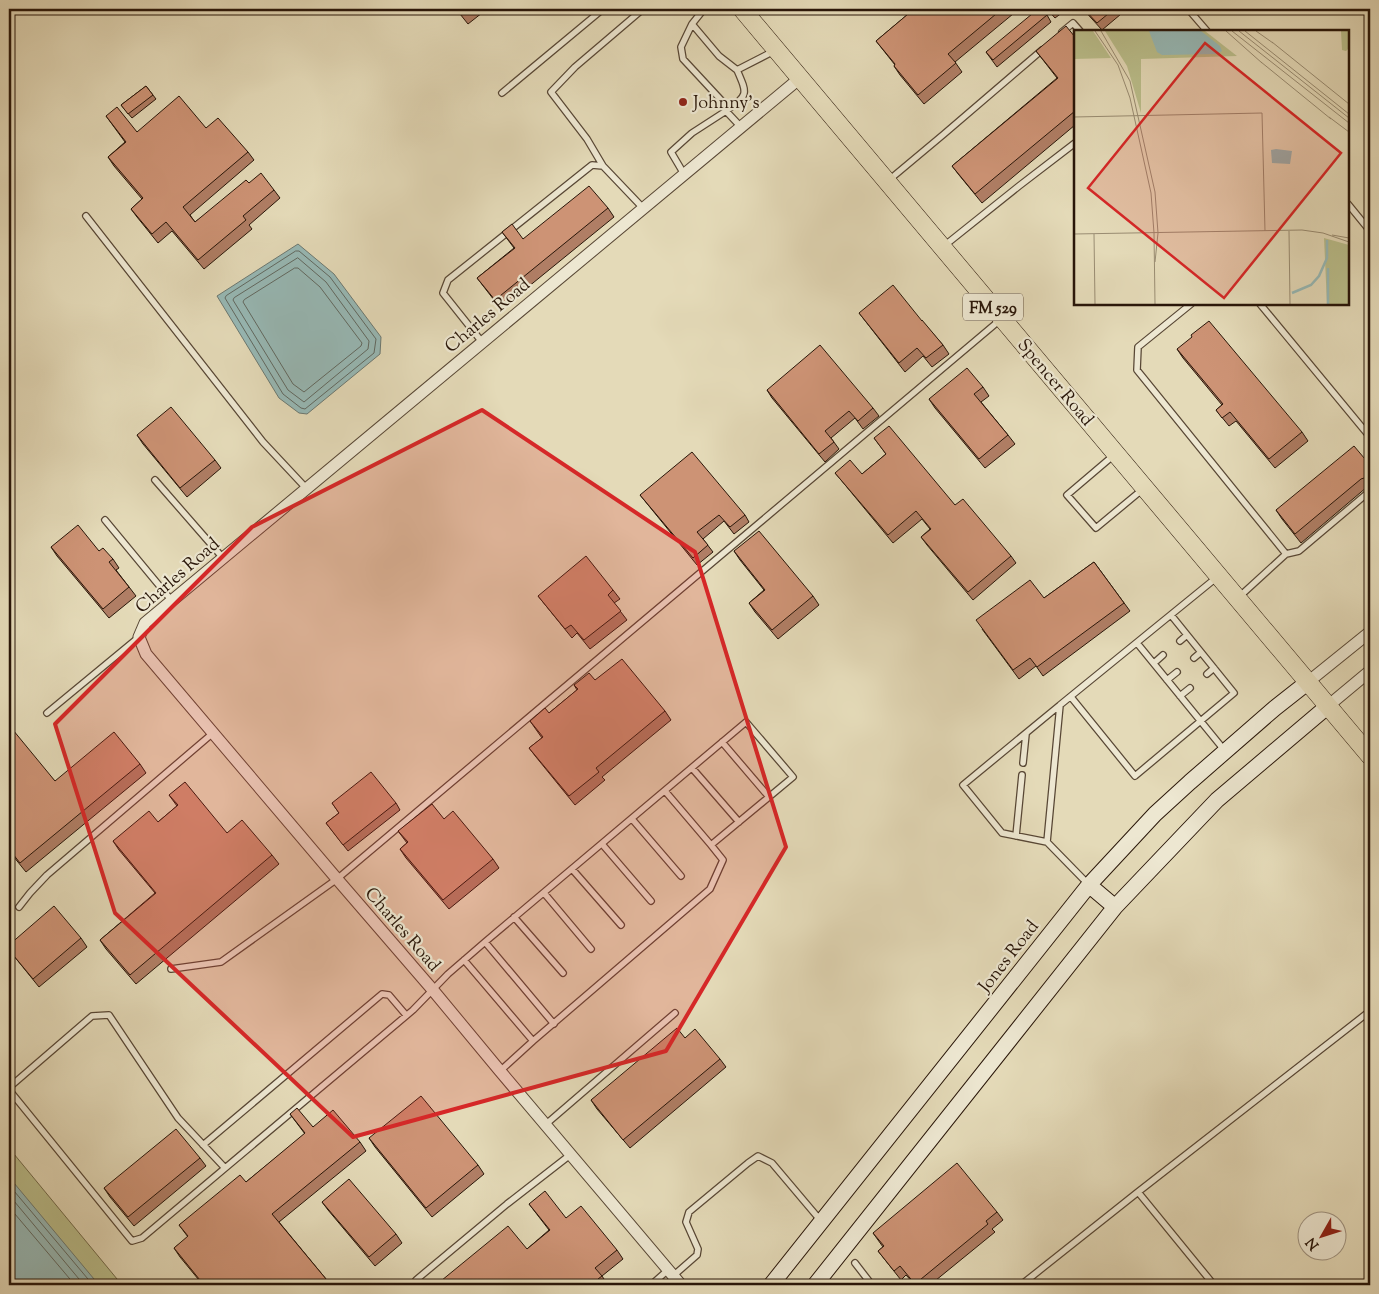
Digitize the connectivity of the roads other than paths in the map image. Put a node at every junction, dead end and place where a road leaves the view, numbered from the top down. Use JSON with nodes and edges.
{"nodes":[{"id":1,"x":603,"y":9,"type":"edge"},
{"id":2,"x":643,"y":9,"type":"edge"},
{"id":3,"x":704,"y":9,"type":"edge"},
{"id":4,"x":742,"y":9,"type":"edge"},
{"id":5,"x":1188,"y":9,"type":"edge"},
{"id":6,"x":692,"y":24,"type":"junction"},
{"id":7,"x":1079,"y":30,"type":"edge"},
{"id":8,"x":1206,"y":30,"type":"edge"},
{"id":9,"x":1059,"y":35,"type":"edge"},
{"id":10,"x":1045,"y":48,"type":"edge"},
{"id":11,"x":776,"y":50,"type":"junction"},
{"id":12,"x":737,"y":70,"type":"junction"},
{"id":13,"x":800,"y":78,"type":"junction"},
{"id":14,"x":502,"y":93,"type":"dead end"},
{"id":15,"x":726,"y":111,"type":"junction"},
{"id":16,"x":741,"y":127,"type":"junction"},
{"id":17,"x":1074,"y":145,"type":"edge"},
{"id":18,"x":602,"y":166,"type":"junction"},
{"id":19,"x":684,"y":174,"type":"junction"},
{"id":20,"x":887,"y":181,"type":"junction"},
{"id":21,"x":1349,"y":205,"type":"edge"},
{"id":22,"x":643,"y":208,"type":"junction"},
{"id":23,"x":86,"y":216,"type":"dead end"},
{"id":24,"x":1370,"y":231,"type":"edge"},
{"id":25,"x":943,"y":248,"type":"junction"},
{"id":26,"x":1190,"y":305,"type":"edge"},
{"id":27,"x":1261,"y":305,"type":"edge"},
{"id":28,"x":1002,"y":318,"type":"junction"},
{"id":29,"x":482,"y":342,"type":"junction"},
{"id":30,"x":1370,"y":437,"type":"edge"},
{"id":31,"x":1116,"y":453,"type":"junction"},
{"id":32,"x":155,"y":480,"type":"dead end"},
{"id":33,"x":1144,"y":487,"type":"junction"},
{"id":34,"x":306,"y":488,"type":"junction"},
{"id":35,"x":1370,"y":491,"type":"edge"},
{"id":36,"x":105,"y":520,"type":"dead end"},
{"id":37,"x":1286,"y":554,"type":"junction"},
{"id":38,"x":223,"y":558,"type":"junction"},
{"id":39,"x":1219,"y":576,"type":"junction"},
{"id":40,"x":1238,"y":598,"type":"junction"},
{"id":41,"x":172,"y":600,"type":"junction"},
{"id":42,"x":1171,"y":615,"type":"junction"},
{"id":43,"x":1370,"y":632,"type":"edge"},
{"id":44,"x":1187,"y":635,"type":"junction"},
{"id":45,"x":139,"y":637,"type":"junction"},
{"id":46,"x":1180,"y":641,"type":"dead end"},
{"id":47,"x":1137,"y":643,"type":"junction"},
{"id":48,"x":1201,"y":652,"type":"junction"},
{"id":49,"x":1163,"y":655,"type":"dead end"},
{"id":50,"x":1194,"y":658,"type":"dead end"},
{"id":51,"x":1154,"y":663,"type":"junction"},
{"id":52,"x":1214,"y":668,"type":"junction"},
{"id":53,"x":1370,"y":671,"type":"edge"},
{"id":54,"x":1177,"y":672,"type":"dead end"},
{"id":55,"x":1207,"y":674,"type":"dead end"},
{"id":56,"x":1167,"y":680,"type":"junction"},
{"id":57,"x":1308,"y":682,"type":"junction"},
{"id":58,"x":1190,"y":688,"type":"dead end"},
{"id":59,"x":1180,"y":696,"type":"junction"},
{"id":60,"x":1071,"y":697,"type":"junction"},
{"id":61,"x":1060,"y":706,"type":"junction"},
{"id":62,"x":1328,"y":706,"type":"junction"},
{"id":63,"x":47,"y":714,"type":"dead end"},
{"id":64,"x":1201,"y":721,"type":"junction"},
{"id":65,"x":213,"y":733,"type":"junction"},
{"id":66,"x":1026,"y":734,"type":"junction"},
{"id":67,"x":722,"y":742,"type":"junction"},
{"id":68,"x":1225,"y":751,"type":"junction"},
{"id":69,"x":1370,"y":756,"type":"edge"},
{"id":70,"x":1023,"y":763,"type":"dead end"},
{"id":71,"x":692,"y":768,"type":"junction"},
{"id":72,"x":1022,"y":775,"type":"dead end"},
{"id":73,"x":665,"y":791,"type":"junction"},
{"id":74,"x":769,"y":797,"type":"junction"},
{"id":75,"x":632,"y":819,"type":"junction"},
{"id":76,"x":739,"y":822,"type":"junction"},
{"id":77,"x":1016,"y":836,"type":"junction"},
{"id":78,"x":1047,"y":842,"type":"junction"},
{"id":79,"x":602,"y":844,"type":"junction"},
{"id":80,"x":711,"y":845,"type":"junction"},
{"id":81,"x":572,"y":869,"type":"junction"},
{"id":82,"x":681,"y":876,"type":"dead end"},
{"id":83,"x":337,"y":879,"type":"junction"},
{"id":84,"x":1089,"y":884,"type":"junction"},
{"id":85,"x":544,"y":893,"type":"junction"},
{"id":86,"x":651,"y":901,"type":"dead end"},
{"id":87,"x":19,"y":907,"type":"dead end"},
{"id":88,"x":1115,"y":907,"type":"junction"},
{"id":89,"x":514,"y":917,"type":"junction"},
{"id":90,"x":621,"y":925,"type":"dead end"},
{"id":91,"x":485,"y":942,"type":"junction"},
{"id":92,"x":591,"y":949,"type":"dead end"},
{"id":93,"x":464,"y":960,"type":"junction"},
{"id":94,"x":171,"y":969,"type":"dead end"},
{"id":95,"x":562,"y":973,"type":"dead end"},
{"id":96,"x":432,"y":989,"type":"junction"},
{"id":97,"x":1370,"y":1011,"type":"edge"},
{"id":98,"x":675,"y":1013,"type":"dead end"},
{"id":99,"x":406,"y":1015,"type":"junction"},
{"id":100,"x":554,"y":1024,"type":"junction"},
{"id":101,"x":533,"y":1041,"type":"junction"},
{"id":102,"x":500,"y":1071,"type":"junction"},
{"id":103,"x":545,"y":1125,"type":"junction"},
{"id":104,"x":203,"y":1145,"type":"junction"},
{"id":105,"x":570,"y":1154,"type":"junction"},
{"id":106,"x":225,"y":1168,"type":"junction"},
{"id":107,"x":1138,"y":1192,"type":"junction"},
{"id":108,"x":822,"y":1222,"type":"junction"},
{"id":109,"x":855,"y":1263,"type":"dead end"},
{"id":110,"x":671,"y":1273,"type":"junction"},
{"id":111,"x":416,"y":1280,"type":"dead end"},
{"id":112,"x":651,"y":1285,"type":"edge"},
{"id":113,"x":681,"y":1285,"type":"edge"},
{"id":114,"x":772,"y":1285,"type":"edge"},
{"id":115,"x":815,"y":1285,"type":"edge"},
{"id":116,"x":872,"y":1285,"type":"edge"},
{"id":117,"x":1021,"y":1285,"type":"edge"},
{"id":118,"x":1214,"y":1285,"type":"edge"}],
"edges":[{"from":1,"to":14,"type":"lane"},
{"from":2,"to":18,"type":"lane"},
{"from":3,"to":6,"type":"lane"},
{"from":4,"to":11,"type":"main road","name":"Spencer Road","number":"FM 529"},
{"from":5,"to":8,"type":"lane"},
{"from":6,"to":12,"type":"lane"},
{"from":6,"to":15,"type":"lane"},
{"from":7,"to":9,"type":"lane"},
{"from":10,"to":20,"type":"lane"},
{"from":11,"to":12,"type":"lane"},
{"from":11,"to":13,"type":"main road","name":"Spencer Road","number":"FM 529"},
{"from":12,"to":15,"type":"lane"},
{"from":13,"to":16,"type":"street","name":"Charles Road"},
{"from":13,"to":20,"type":"main road","name":"Spencer Road","number":"FM 529"},
{"from":15,"to":16,"type":"lane"},
{"from":15,"to":19,"type":"lane"},
{"from":16,"to":19,"type":"street","name":"Charles Road"},
{"from":17,"to":25,"type":"lane"},
{"from":18,"to":22,"type":"lane"},
{"from":18,"to":29,"type":"lane"},
{"from":19,"to":22,"type":"street","name":"Charles Road"},
{"from":20,"to":25,"type":"main road","name":"Spencer Road","number":"FM 529"},
{"from":21,"to":24,"type":"lane"},
{"from":22,"to":29,"type":"street","name":"Charles Road"},
{"from":23,"to":34,"type":"lane"},
{"from":25,"to":28,"type":"main road","name":"Spencer Road","number":"FM 529"},
{"from":26,"to":37,"type":"lane"},
{"from":27,"to":30,"type":"lane"},
{"from":28,"to":31,"type":"main road","name":"Spencer Road","number":"FM 529"},
{"from":28,"to":83,"type":"lane"},
{"from":29,"to":34,"type":"street","name":"Charles Road"},
{"from":31,"to":33,"type":"main road","name":"Spencer Road","number":"FM 529"},
{"from":31,"to":33,"type":"lane"},
{"from":32,"to":38,"type":"lane"},
{"from":33,"to":39,"type":"main road","name":"Spencer Road","number":"FM 529"},
{"from":34,"to":38,"type":"street","name":"Charles Road"},
{"from":35,"to":37,"type":"lane"},
{"from":36,"to":41,"type":"lane"},
{"from":37,"to":40,"type":"lane"},
{"from":38,"to":41,"type":"street","name":"Charles Road"},
{"from":39,"to":40,"type":"main road","name":"Spencer Road","number":"FM 529"},
{"from":39,"to":42,"type":"lane"},
{"from":40,"to":57,"type":"main road","name":"Spencer Road","number":"FM 529"},
{"from":41,"to":45,"type":"street","name":"Charles Road"},
{"from":42,"to":44,"type":"lane"},
{"from":42,"to":47,"type":"lane"},
{"from":43,"to":57,"type":"street"},
{"from":44,"to":46,"type":"lane"},
{"from":44,"to":48,"type":"lane"},
{"from":45,"to":63,"type":"lane"},
{"from":45,"to":65,"type":"street","name":"Charles Road"},
{"from":47,"to":51,"type":"lane"},
{"from":47,"to":60,"type":"lane"},
{"from":48,"to":50,"type":"lane"},
{"from":48,"to":52,"type":"lane"},
{"from":49,"to":51,"type":"lane"},
{"from":51,"to":56,"type":"lane"},
{"from":52,"to":55,"type":"lane"},
{"from":52,"to":64,"type":"lane"},
{"from":53,"to":62,"type":"street"},
{"from":54,"to":56,"type":"lane"},
{"from":56,"to":59,"type":"lane"},
{"from":57,"to":62,"type":"main road","name":"Spencer Road","number":"FM 529"},
{"from":57,"to":68,"type":"main road","name":"Jones Road"},
{"from":58,"to":59,"type":"lane"},
{"from":59,"to":64,"type":"lane"},
{"from":60,"to":61,"type":"lane"},
{"from":60,"to":64,"type":"lane"},
{"from":61,"to":66,"type":"lane"},
{"from":61,"to":78,"type":"lane"},
{"from":62,"to":69,"type":"main road","name":"Spencer Road","number":"FM 529"},
{"from":62,"to":88,"type":"main road"},
{"from":64,"to":68,"type":"lane"},
{"from":65,"to":83,"type":"street","name":"Charles Road"},
{"from":65,"to":87,"type":"lane"},
{"from":66,"to":70,"type":"lane"},
{"from":66,"to":77,"type":"lane"},
{"from":67,"to":71,"type":"lane"},
{"from":67,"to":74,"type":"lane"},
{"from":67,"to":74,"type":"lane"},
{"from":68,"to":84,"type":"main road","name":"Jones Road"},
{"from":71,"to":73,"type":"lane"},
{"from":71,"to":76,"type":"lane"},
{"from":72,"to":77,"type":"lane"},
{"from":73,"to":75,"type":"lane"},
{"from":73,"to":80,"type":"lane"},
{"from":74,"to":76,"type":"lane"},
{"from":75,"to":79,"type":"lane"},
{"from":75,"to":82,"type":"lane"},
{"from":76,"to":80,"type":"lane"},
{"from":77,"to":78,"type":"lane"},
{"from":78,"to":84,"type":"lane"},
{"from":79,"to":81,"type":"lane"},
{"from":79,"to":86,"type":"lane"},
{"from":80,"to":100,"type":"lane"},
{"from":81,"to":85,"type":"lane"},
{"from":81,"to":90,"type":"lane"},
{"from":83,"to":94,"type":"lane"},
{"from":83,"to":96,"type":"street","name":"Charles Road"},
{"from":84,"to":88,"type":"main road"},
{"from":84,"to":108,"type":"main road","name":"Jones Road"},
{"from":85,"to":89,"type":"lane"},
{"from":85,"to":92,"type":"lane"},
{"from":88,"to":115,"type":"main road"},
{"from":89,"to":91,"type":"lane"},
{"from":89,"to":95,"type":"lane"},
{"from":91,"to":93,"type":"lane"},
{"from":91,"to":100,"type":"lane"},
{"from":93,"to":96,"type":"lane"},
{"from":93,"to":101,"type":"lane"},
{"from":96,"to":99,"type":"lane"},
{"from":96,"to":102,"type":"street","name":"Charles Road"},
{"from":97,"to":107,"type":"lane"},
{"from":98,"to":103,"type":"lane"},
{"from":99,"to":104,"type":"lane"},
{"from":99,"to":106,"type":"lane"},
{"from":100,"to":101,"type":"lane"},
{"from":101,"to":102,"type":"lane"},
{"from":102,"to":103,"type":"street","name":"Charles Road"},
{"from":103,"to":105,"type":"street","name":"Charles Road"},
{"from":104,"to":106,"type":"lane"},
{"from":104,"to":106,"type":"lane"},
{"from":105,"to":110,"type":"street","name":"Charles Road"},
{"from":105,"to":111,"type":"lane"},
{"from":107,"to":117,"type":"lane"},
{"from":107,"to":118,"type":"lane"},
{"from":108,"to":110,"type":"lane"},
{"from":108,"to":114,"type":"main road","name":"Jones Road"},
{"from":109,"to":116,"type":"lane"},
{"from":110,"to":112,"type":"lane"},
{"from":110,"to":113,"type":"street","name":"Charles Road"}]}
